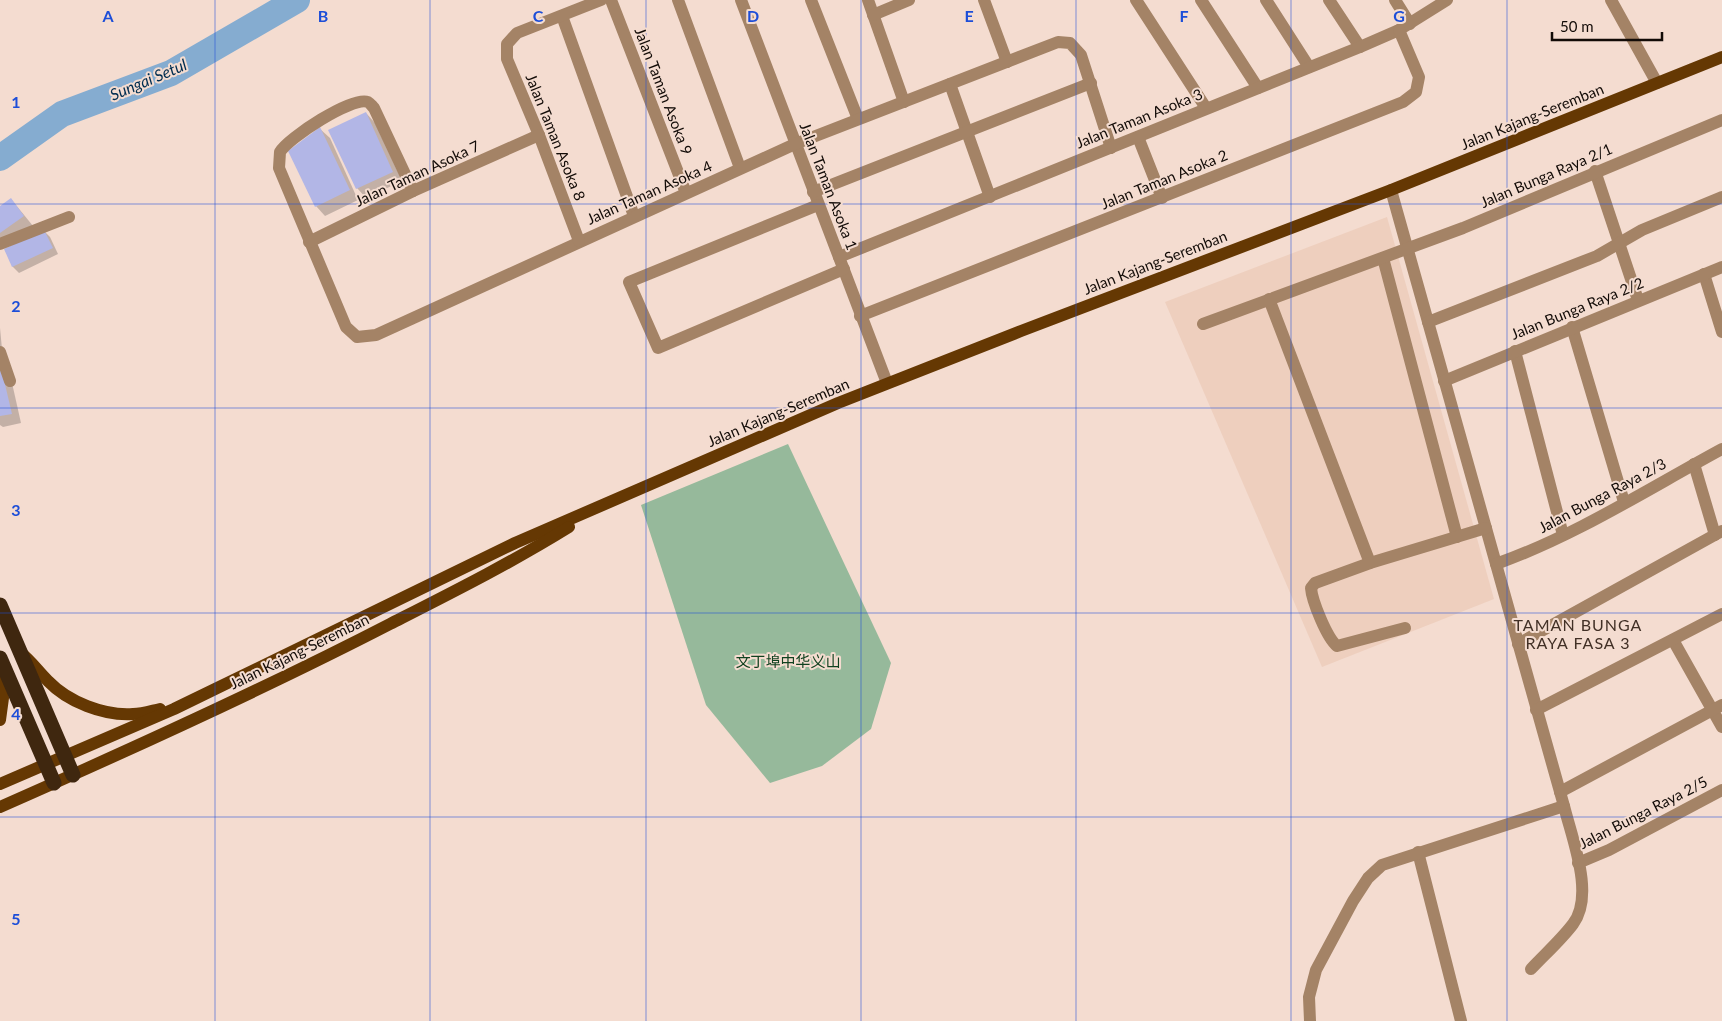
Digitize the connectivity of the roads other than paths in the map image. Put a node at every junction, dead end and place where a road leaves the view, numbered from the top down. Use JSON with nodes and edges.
{"nodes":[{"id":1,"x":601,"y":0,"type":"edge"},
{"id":2,"x":611,"y":0,"type":"edge"},
{"id":3,"x":678,"y":0,"type":"edge"},
{"id":4,"x":741,"y":0,"type":"edge"},
{"id":5,"x":811,"y":0,"type":"edge"},
{"id":6,"x":868,"y":0,"type":"edge"},
{"id":7,"x":910,"y":0,"type":"edge"},
{"id":8,"x":984,"y":0,"type":"edge"},
{"id":9,"x":1136,"y":0,"type":"edge"},
{"id":10,"x":1201,"y":0,"type":"edge"},
{"id":11,"x":1266,"y":0,"type":"edge"},
{"id":12,"x":1330,"y":0,"type":"edge"},
{"id":13,"x":1395,"y":0,"type":"edge"},
{"id":14,"x":1447,"y":0,"type":"edge"},
{"id":15,"x":1610,"y":0,"type":"edge"},
{"id":16,"x":873,"y":15,"type":"junction"},
{"id":17,"x":562,"y":16,"type":"junction"},
{"id":18,"x":1410,"y":24,"type":"junction"},
{"id":19,"x":1398,"y":30,"type":"junction"},
{"id":20,"x":1360,"y":47,"type":"junction"},
{"id":21,"x":1722,"y":57,"type":"edge"},
{"id":22,"x":1007,"y":62,"type":"junction"},
{"id":23,"x":1309,"y":67,"type":"junction"},
{"id":24,"x":1091,"y":83,"type":"junction"},
{"id":25,"x":1656,"y":83,"type":"junction"},
{"id":26,"x":950,"y":84,"type":"junction"},
{"id":27,"x":1258,"y":88,"type":"junction"},
{"id":28,"x":904,"y":102,"type":"junction"},
{"id":29,"x":1206,"y":108,"type":"junction"},
{"id":30,"x":858,"y":119,"type":"junction"},
{"id":31,"x":1722,"y":120,"type":"edge"},
{"id":32,"x":967,"y":133,"type":"junction"},
{"id":33,"x":539,"y":135,"type":"junction"},
{"id":34,"x":1138,"y":137,"type":"junction"},
{"id":35,"x":795,"y":144,"type":"junction"},
{"id":36,"x":1111,"y":148,"type":"junction"},
{"id":37,"x":740,"y":168,"type":"junction"},
{"id":38,"x":1595,"y":171,"type":"junction"},
{"id":39,"x":1391,"y":190,"type":"junction"},
{"id":40,"x":413,"y":191,"type":"junction"},
{"id":41,"x":813,"y":192,"type":"junction"},
{"id":42,"x":686,"y":193,"type":"junction"},
{"id":43,"x":990,"y":197,"type":"junction"},
{"id":44,"x":1722,"y":197,"type":"edge"},
{"id":45,"x":1162,"y":198,"type":"junction"},
{"id":46,"x":818,"y":205,"type":"junction"},
{"id":47,"x":634,"y":216,"type":"junction"},
{"id":48,"x":70,"y":218,"type":"dead end"},
{"id":49,"x":579,"y":241,"type":"junction"},
{"id":50,"x":309,"y":242,"type":"junction"},
{"id":51,"x":1620,"y":243,"type":"junction"},
{"id":52,"x":0,"y":244,"type":"edge"},
{"id":53,"x":1408,"y":250,"type":"junction"},
{"id":54,"x":839,"y":257,"type":"junction"},
{"id":55,"x":1383,"y":258,"type":"junction"},
{"id":56,"x":1722,"y":267,"type":"edge"},
{"id":57,"x":844,"y":269,"type":"junction"},
{"id":58,"x":1704,"y":274,"type":"junction"},
{"id":59,"x":1269,"y":299,"type":"junction"},
{"id":60,"x":1638,"y":300,"type":"junction"},
{"id":61,"x":860,"y":316,"type":"junction"},
{"id":62,"x":1428,"y":322,"type":"junction"},
{"id":63,"x":1203,"y":324,"type":"dead end"},
{"id":64,"x":1572,"y":327,"type":"junction"},
{"id":65,"x":1722,"y":332,"type":"edge"},
{"id":66,"x":1515,"y":350,"type":"junction"},
{"id":67,"x":0,"y":352,"type":"edge"},
{"id":68,"x":1444,"y":380,"type":"junction"},
{"id":69,"x":10,"y":381,"type":"dead end"},
{"id":70,"x":887,"y":383,"type":"junction"},
{"id":71,"x":1722,"y":449,"type":"edge"},
{"id":72,"x":1694,"y":464,"type":"junction"},
{"id":73,"x":1624,"y":502,"type":"junction"},
{"id":74,"x":603,"y":506,"type":"junction"},
{"id":75,"x":1486,"y":528,"type":"junction"},
{"id":76,"x":1718,"y":533,"type":"edge"},
{"id":77,"x":1563,"y":535,"type":"junction"},
{"id":78,"x":1457,"y":537,"type":"junction"},
{"id":79,"x":1370,"y":563,"type":"junction"},
{"id":80,"x":1496,"y":564,"type":"junction"},
{"id":81,"x":0,"y":604,"type":"edge"},
{"id":82,"x":1722,"y":614,"type":"edge"},
{"id":83,"x":1405,"y":628,"type":"dead end"},
{"id":84,"x":1673,"y":640,"type":"junction"},
{"id":85,"x":1518,"y":644,"type":"junction"},
{"id":86,"x":21,"y":653,"type":"junction"},
{"id":87,"x":1,"y":660,"type":"edge"},
{"id":88,"x":1718,"y":708,"type":"edge"},
{"id":89,"x":174,"y":709,"type":"junction"},
{"id":90,"x":1536,"y":710,"type":"junction"},
{"id":91,"x":0,"y":720,"type":"edge"},
{"id":92,"x":1722,"y":727,"type":"edge"},
{"id":93,"x":65,"y":756,"type":"junction"},
{"id":94,"x":46,"y":765,"type":"junction"},
{"id":95,"x":73,"y":775,"type":"junction"},
{"id":96,"x":54,"y":783,"type":"junction"},
{"id":97,"x":0,"y":784,"type":"edge"},
{"id":98,"x":1722,"y":790,"type":"edge"},
{"id":99,"x":1560,"y":792,"type":"junction"},
{"id":100,"x":0,"y":806,"type":"edge"},
{"id":101,"x":1564,"y":806,"type":"junction"},
{"id":102,"x":1418,"y":852,"type":"junction"},
{"id":103,"x":1578,"y":863,"type":"junction"},
{"id":104,"x":1531,"y":969,"type":"dead end"},
{"id":105,"x":1310,"y":1021,"type":"edge"},
{"id":106,"x":1460,"y":1021,"type":"edge"}],
"edges":[{"from":1,"to":17,"type":"street"},
{"from":2,"to":42,"type":"street","name":"Jalan Taman Asoka 9"},
{"from":3,"to":37,"type":"street"},
{"from":4,"to":35,"type":"street","name":"Jalan Taman Asoka 1"},
{"from":5,"to":30,"type":"street"},
{"from":6,"to":16,"type":"street"},
{"from":7,"to":16,"type":"street"},
{"from":8,"to":22,"type":"street"},
{"from":9,"to":29,"type":"street"},
{"from":10,"to":27,"type":"street"},
{"from":11,"to":23,"type":"street"},
{"from":12,"to":20,"type":"street"},
{"from":13,"to":18,"type":"street"},
{"from":14,"to":18,"type":"street","name":"Jalan Taman Asoka 3"},
{"from":15,"to":25,"type":"street"},
{"from":16,"to":28,"type":"street"},
{"from":17,"to":33,"type":"street","name":"Jalan Taman Asoka 8"},
{"from":17,"to":47,"type":"street"},
{"from":18,"to":19,"type":"street","name":"Jalan Taman Asoka 3"},
{"from":19,"to":20,"type":"street","name":"Jalan Taman Asoka 3"},
{"from":19,"to":45,"type":"street","name":"Jalan Taman Asoka 2"},
{"from":20,"to":23,"type":"street","name":"Jalan Taman Asoka 3"},
{"from":21,"to":25,"type":"main road","name":"Jalan Kajang-Seremban"},
{"from":22,"to":24,"type":"street","name":"Jalan Taman Asoka 4"},
{"from":22,"to":26,"type":"street","name":"Jalan Taman Asoka 4"},
{"from":23,"to":27,"type":"street","name":"Jalan Taman Asoka 3"},
{"from":24,"to":32,"type":"street"},
{"from":24,"to":36,"type":"street"},
{"from":25,"to":39,"type":"main road","name":"Jalan Kajang-Seremban"},
{"from":26,"to":28,"type":"street","name":"Jalan Taman Asoka 4"},
{"from":26,"to":32,"type":"street"},
{"from":27,"to":29,"type":"street","name":"Jalan Taman Asoka 3"},
{"from":28,"to":30,"type":"street","name":"Jalan Taman Asoka 4"},
{"from":29,"to":34,"type":"street","name":"Jalan Taman Asoka 3"},
{"from":30,"to":35,"type":"street","name":"Jalan Taman Asoka 4"},
{"from":31,"to":38,"type":"street","name":"Jalan Bunga Raya 2/1"},
{"from":32,"to":41,"type":"street"},
{"from":32,"to":43,"type":"street"},
{"from":33,"to":40,"type":"street","name":"Jalan Taman Asoka 7"},
{"from":33,"to":49,"type":"street","name":"Jalan Taman Asoka 8"},
{"from":34,"to":36,"type":"street","name":"Jalan Taman Asoka 3"},
{"from":34,"to":45,"type":"street"},
{"from":35,"to":37,"type":"street","name":"Jalan Taman Asoka 4"},
{"from":35,"to":41,"type":"street","name":"Jalan Taman Asoka 1"},
{"from":36,"to":43,"type":"street","name":"Jalan Taman Asoka 3"},
{"from":37,"to":42,"type":"street","name":"Jalan Taman Asoka 4"},
{"from":38,"to":51,"type":"street"},
{"from":38,"to":53,"type":"street","name":"Jalan Bunga Raya 2/1"},
{"from":39,"to":53,"type":"street"},
{"from":39,"to":70,"type":"main road","name":"Jalan Kajang-Seremban"},
{"from":40,"to":50,"type":"street","name":"Jalan Taman Asoka 7"},
{"from":40,"to":50,"type":"street","name":"Jalan Taman Asoka 4"},
{"from":41,"to":46,"type":"street","name":"Jalan Taman Asoka 1"},
{"from":42,"to":47,"type":"street","name":"Jalan Taman Asoka 4"},
{"from":43,"to":54,"type":"street","name":"Jalan Taman Asoka 3"},
{"from":44,"to":51,"type":"street"},
{"from":45,"to":61,"type":"street","name":"Jalan Taman Asoka 2"},
{"from":46,"to":54,"type":"street","name":"Jalan Taman Asoka 1"},
{"from":46,"to":57,"type":"street"},
{"from":47,"to":49,"type":"street","name":"Jalan Taman Asoka 4"},
{"from":48,"to":52,"type":"street"},
{"from":49,"to":50,"type":"street","name":"Jalan Taman Asoka 4"},
{"from":51,"to":60,"type":"street"},
{"from":51,"to":62,"type":"street"},
{"from":53,"to":55,"type":"street","name":"Jalan Bunga Raya 2/1"},
{"from":53,"to":62,"type":"street"},
{"from":54,"to":57,"type":"street","name":"Jalan Taman Asoka 1"},
{"from":55,"to":59,"type":"street","name":"Jalan Bunga Raya 2/1"},
{"from":55,"to":78,"type":"street"},
{"from":56,"to":58,"type":"street","name":"Jalan Bunga Raya 2/2"},
{"from":57,"to":61,"type":"street","name":"Jalan Taman Asoka 1"},
{"from":58,"to":60,"type":"street","name":"Jalan Bunga Raya 2/2"},
{"from":58,"to":65,"type":"street"},
{"from":59,"to":63,"type":"street","name":"Jalan Bunga Raya 2/1"},
{"from":59,"to":79,"type":"street"},
{"from":60,"to":64,"type":"street","name":"Jalan Bunga Raya 2/2"},
{"from":61,"to":70,"type":"street","name":"Jalan Taman Asoka 1"},
{"from":62,"to":68,"type":"street"},
{"from":64,"to":66,"type":"street","name":"Jalan Bunga Raya 2/2"},
{"from":64,"to":73,"type":"street"},
{"from":66,"to":68,"type":"street","name":"Jalan Bunga Raya 2/2"},
{"from":66,"to":77,"type":"street"},
{"from":67,"to":69,"type":"street"},
{"from":68,"to":75,"type":"street"},
{"from":70,"to":74,"type":"main road","name":"Jalan Kajang-Seremban"},
{"from":71,"to":72,"type":"street","name":"Jalan Bunga Raya 2/3"},
{"from":72,"to":73,"type":"street","name":"Jalan Bunga Raya 2/3"},
{"from":72,"to":76,"type":"street"},
{"from":73,"to":77,"type":"street","name":"Jalan Bunga Raya 2/3"},
{"from":74,"to":89,"type":"main road","name":"Jalan Kajang-Seremban"},
{"from":74,"to":95,"type":"main road","name":"Jalan Kajang-Seremban"},
{"from":75,"to":78,"type":"street"},
{"from":75,"to":80,"type":"street"},
{"from":76,"to":85,"type":"street"},
{"from":77,"to":80,"type":"street","name":"Jalan Bunga Raya 2/3"},
{"from":78,"to":79,"type":"street"},
{"from":79,"to":83,"type":"street"},
{"from":80,"to":85,"type":"street"},
{"from":81,"to":86,"type":"highway"},
{"from":82,"to":84,"type":"street"},
{"from":84,"to":88,"type":"street"},
{"from":84,"to":90,"type":"street"},
{"from":85,"to":90,"type":"street"},
{"from":86,"to":89,"type":"main road"},
{"from":86,"to":93,"type":"highway"},
{"from":87,"to":91,"type":"main road"},
{"from":87,"to":94,"type":"highway"},
{"from":88,"to":92,"type":"street"},
{"from":88,"to":99,"type":"street"},
{"from":89,"to":93,"type":"main road","name":"Jalan Kajang-Seremban"},
{"from":90,"to":99,"type":"street"},
{"from":93,"to":94,"type":"main road","name":"Jalan Kajang-Seremban"},
{"from":93,"to":95,"type":"highway"},
{"from":94,"to":96,"type":"highway"},
{"from":94,"to":97,"type":"main road","name":"Jalan Kajang-Seremban"},
{"from":95,"to":96,"type":"main road","name":"Jalan Kajang-Seremban"},
{"from":96,"to":100,"type":"main road","name":"Jalan Kajang-Seremban"},
{"from":98,"to":103,"type":"street","name":"Jalan Bunga Raya 2/5"},
{"from":99,"to":101,"type":"street"},
{"from":101,"to":102,"type":"street"},
{"from":101,"to":103,"type":"street"},
{"from":102,"to":105,"type":"street"},
{"from":102,"to":106,"type":"street"},
{"from":103,"to":104,"type":"street"}]}
